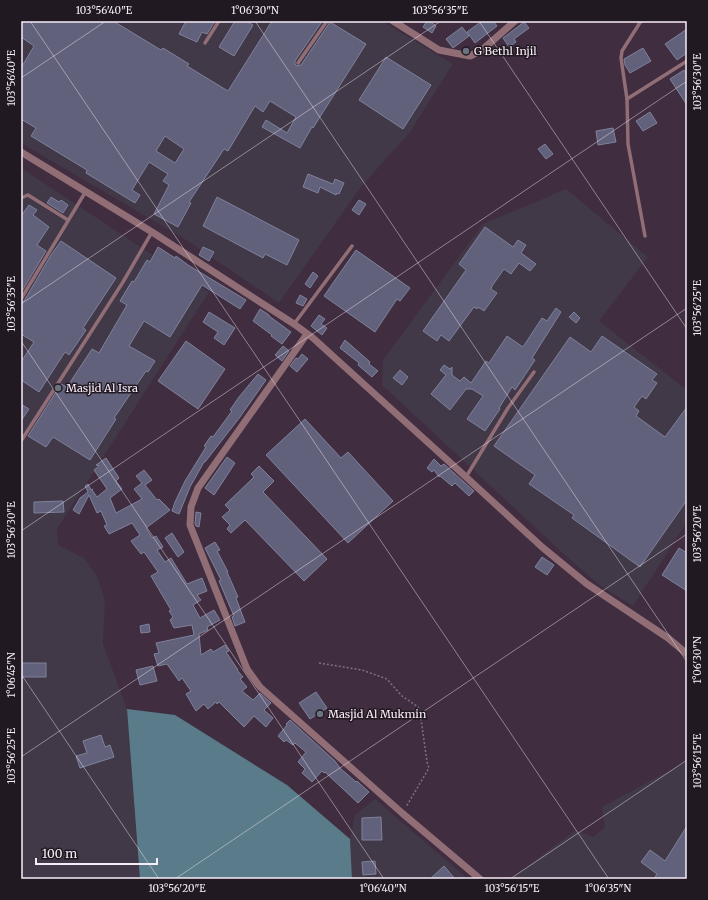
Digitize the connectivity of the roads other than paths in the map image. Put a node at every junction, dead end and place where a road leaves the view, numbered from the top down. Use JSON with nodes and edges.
{"nodes":[{"id":1,"x":219,"y":21,"type":"edge"},
{"id":2,"x":327,"y":21,"type":"edge"},
{"id":3,"x":393,"y":21,"type":"edge"},
{"id":4,"x":515,"y":21,"type":"edge"},
{"id":5,"x":641,"y":21,"type":"edge"},
{"id":6,"x":205,"y":43,"type":"dead end"},
{"id":7,"x":687,"y":61,"type":"edge"},
{"id":8,"x":298,"y":63,"type":"dead end"},
{"id":9,"x":627,"y":99,"type":"junction"},
{"id":10,"x":21,"y":152,"type":"edge"},
{"id":11,"x":86,"y":191,"type":"junction"},
{"id":12,"x":21,"y":198,"type":"edge"},
{"id":13,"x":68,"y":220,"type":"junction"},
{"id":14,"x":152,"y":232,"type":"junction"},
{"id":15,"x":645,"y":236,"type":"dead end"},
{"id":16,"x":352,"y":246,"type":"dead end"},
{"id":17,"x":21,"y":299,"type":"edge"},
{"id":18,"x":294,"y":324,"type":"junction"},
{"id":19,"x":307,"y":334,"type":"junction"},
{"id":20,"x":534,"y":372,"type":"dead end"},
{"id":21,"x":21,"y":441,"type":"edge"},
{"id":22,"x":466,"y":477,"type":"junction"},
{"id":23,"x":687,"y":654,"type":"edge"},
{"id":24,"x":480,"y":879,"type":"edge"}],
"edges":[{"from":1,"to":6,"type":"lane"},
{"from":2,"to":8,"type":"lane"},
{"from":3,"to":4,"type":"street"},
{"from":5,"to":9,"type":"lane"},
{"from":7,"to":9,"type":"lane"},
{"from":9,"to":15,"type":"lane"},
{"from":10,"to":11,"type":"street"},
{"from":11,"to":13,"type":"lane"},
{"from":11,"to":14,"type":"street"},
{"from":12,"to":13,"type":"lane"},
{"from":13,"to":17,"type":"lane"},
{"from":14,"to":18,"type":"street"},
{"from":14,"to":21,"type":"lane"},
{"from":16,"to":18,"type":"lane"},
{"from":18,"to":19,"type":"street"},
{"from":19,"to":22,"type":"street"},
{"from":19,"to":24,"type":"street"},
{"from":20,"to":22,"type":"lane"},
{"from":22,"to":23,"type":"street"}]}
